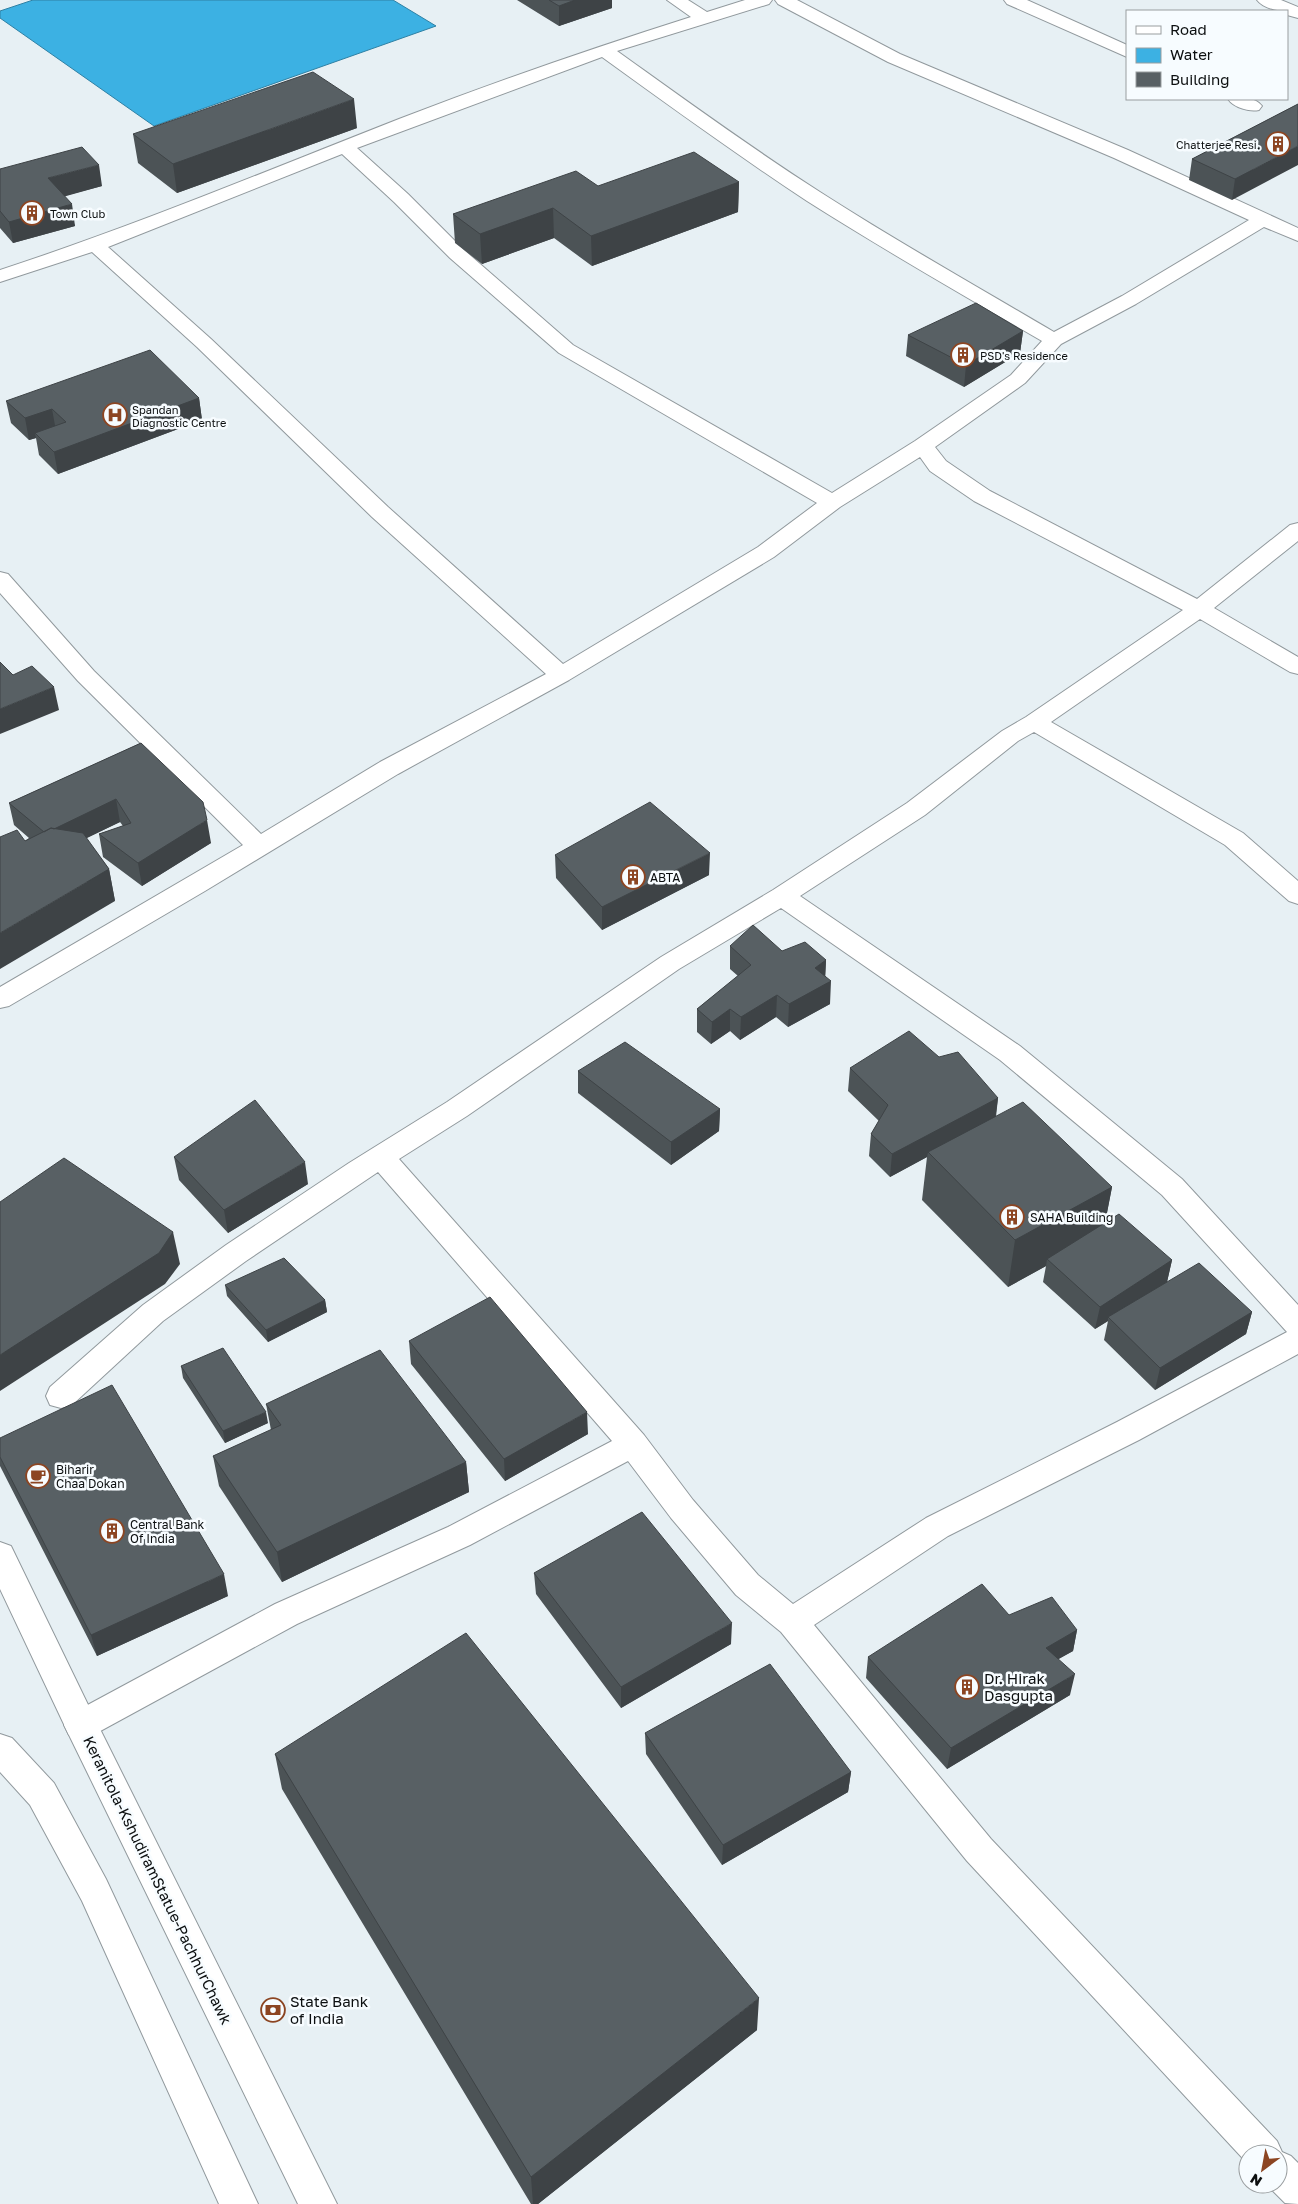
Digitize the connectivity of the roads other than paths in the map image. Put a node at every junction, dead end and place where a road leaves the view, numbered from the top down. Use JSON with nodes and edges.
{"nodes":[{"id":1,"x":676,"y":0,"type":"edge"},
{"id":2,"x":763,"y":0,"type":"edge"},
{"id":3,"x":784,"y":0,"type":"edge"},
{"id":4,"x":1013,"y":0,"type":"edge"},
{"id":5,"x":1266,"y":0,"type":"edge"},
{"id":6,"x":1298,"y":13,"type":"edge"},
{"id":7,"x":706,"y":19,"type":"junction"},
{"id":8,"x":604,"y":50,"type":"junction"},
{"id":9,"x":1126,"y":52,"type":"edge"},
{"id":10,"x":344,"y":147,"type":"junction"},
{"id":11,"x":1263,"y":219,"type":"junction"},
{"id":12,"x":1298,"y":235,"type":"edge"},
{"id":13,"x":95,"y":245,"type":"junction"},
{"id":14,"x":0,"y":276,"type":"edge"},
{"id":15,"x":1054,"y":340,"type":"junction"},
{"id":16,"x":923,"y":446,"type":"junction"},
{"id":17,"x":832,"y":502,"type":"junction"},
{"id":18,"x":1298,"y":530,"type":"edge"},
{"id":19,"x":0,"y":580,"type":"edge"},
{"id":20,"x":1199,"y":609,"type":"junction"},
{"id":21,"x":1298,"y":667,"type":"edge"},
{"id":22,"x":561,"y":675,"type":"junction"},
{"id":23,"x":1034,"y":722,"type":"junction"},
{"id":24,"x":259,"y":847,"type":"junction"},
{"id":25,"x":782,"y":896,"type":"junction"},
{"id":26,"x":1298,"y":896,"type":"edge"},
{"id":27,"x":0,"y":999,"type":"edge"},
{"id":28,"x":381,"y":1156,"type":"junction"},
{"id":29,"x":1298,"y":1325,"type":"edge"},
{"id":30,"x":1298,"y":1340,"type":"edge"},
{"id":31,"x":62,"y":1396,"type":"dead end"},
{"id":32,"x":634,"y":1444,"type":"junction"},
{"id":33,"x":0,"y":1555,"type":"edge"},
{"id":34,"x":792,"y":1622,"type":"junction"},
{"id":35,"x":81,"y":1725,"type":"junction"},
{"id":36,"x":0,"y":1749,"type":"edge"},
{"id":37,"x":1255,"y":2144,"type":"edge"},
{"id":38,"x":1288,"y":2180,"type":"edge"},
{"id":39,"x":1298,"y":2190,"type":"edge"},
{"id":40,"x":239,"y":2204,"type":"edge"},
{"id":41,"x":318,"y":2204,"type":"edge"}],
"edges":[{"from":1,"to":7,"type":"street"},
{"from":2,"to":7,"type":"street"},
{"from":3,"to":11,"type":"street"},
{"from":4,"to":9,"type":"street"},
{"from":5,"to":6,"type":"street"},
{"from":7,"to":8,"type":"street"},
{"from":8,"to":10,"type":"street"},
{"from":8,"to":15,"type":"street"},
{"from":10,"to":13,"type":"street"},
{"from":10,"to":17,"type":"street"},
{"from":11,"to":12,"type":"street"},
{"from":11,"to":15,"type":"street"},
{"from":13,"to":14,"type":"street"},
{"from":13,"to":22,"type":"street"},
{"from":15,"to":16,"type":"street"},
{"from":16,"to":17,"type":"street"},
{"from":16,"to":20,"type":"street"},
{"from":17,"to":22,"type":"street"},
{"from":18,"to":20,"type":"street"},
{"from":19,"to":24,"type":"street"},
{"from":20,"to":21,"type":"street"},
{"from":20,"to":23,"type":"street"},
{"from":22,"to":24,"type":"street"},
{"from":23,"to":25,"type":"street"},
{"from":23,"to":26,"type":"street"},
{"from":24,"to":27,"type":"street"},
{"from":25,"to":28,"type":"street"},
{"from":25,"to":29,"type":"street"},
{"from":28,"to":31,"type":"street"},
{"from":28,"to":32,"type":"street"},
{"from":30,"to":34,"type":"street"},
{"from":32,"to":34,"type":"street"},
{"from":32,"to":35,"type":"street"},
{"from":33,"to":35,"type":"street","name":"Keranitola-KshudiramStatue-PachhurChawk"},
{"from":34,"to":37,"type":"street"},
{"from":35,"to":41,"type":"street","name":"Keranitola-KshudiramStatue-PachhurChawk"},
{"from":36,"to":40,"type":"street"},
{"from":38,"to":39,"type":"street"}]}
